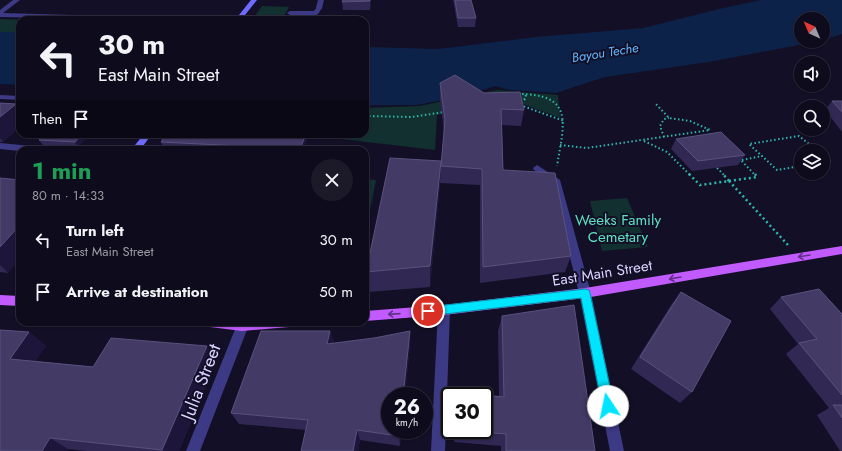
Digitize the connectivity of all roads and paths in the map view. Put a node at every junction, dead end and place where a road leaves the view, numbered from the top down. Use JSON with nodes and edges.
{"nodes":[{"id":1,"x":16,"y":0,"type":"edge"},
{"id":2,"x":254,"y":0,"type":"edge"},
{"id":3,"x":321,"y":0,"type":"edge"},
{"id":4,"x":290,"y":13,"type":"dead end"},
{"id":5,"x":0,"y":14,"type":"edge"},
{"id":6,"x":59,"y":16,"type":"edge"},
{"id":7,"x":241,"y":16,"type":"edge"},
{"id":8,"x":513,"y":93,"type":"edge"},
{"id":9,"x":526,"y":94,"type":"junction"},
{"id":10,"x":0,"y":97,"type":"edge"},
{"id":11,"x":16,"y":98,"type":"edge"},
{"id":12,"x":515,"y":100,"type":"edge"},
{"id":13,"x":521,"y":101,"type":"junction"},
{"id":14,"x":655,"y":103,"type":"dead end"},
{"id":15,"x":450,"y":111,"type":"edge"},
{"id":16,"x":369,"y":116,"type":"edge"},
{"id":17,"x":669,"y":118,"type":"junction"},
{"id":18,"x":564,"y":121,"type":"junction"},
{"id":19,"x":710,"y":130,"type":"junction"},
{"id":20,"x":715,"y":135,"type":"edge"},
{"id":21,"x":664,"y":137,"type":"junction"},
{"id":22,"x":145,"y":138,"type":"edge"},
{"id":23,"x":644,"y":140,"type":"junction"},
{"id":24,"x":809,"y":144,"type":"edge"},
{"id":25,"x":560,"y":145,"type":"junction"},
{"id":26,"x":0,"y":146,"type":"edge"},
{"id":27,"x":138,"y":146,"type":"edge"},
{"id":28,"x":16,"y":148,"type":"edge"},
{"id":29,"x":736,"y":155,"type":"edge"},
{"id":30,"x":762,"y":156,"type":"junction"},
{"id":31,"x":741,"y":160,"type":"junction"},
{"id":32,"x":794,"y":167,"type":"edge"},
{"id":33,"x":537,"y":168,"type":"dead end"},
{"id":34,"x":717,"y":168,"type":"edge"},
{"id":35,"x":555,"y":180,"type":"junction"},
{"id":36,"x":729,"y":181,"type":"junction"},
{"id":37,"x":842,"y":250,"type":"edge"},
{"id":38,"x":799,"y":257,"type":"junction"},
{"id":39,"x":585,"y":293,"type":"junction"},
{"id":40,"x":16,"y":299,"type":"edge"},
{"id":41,"x":0,"y":300,"type":"edge"},
{"id":42,"x":444,"y":310,"type":"junction"},
{"id":43,"x":369,"y":316,"type":"edge"},
{"id":44,"x":242,"y":326,"type":"edge"},
{"id":45,"x":194,"y":451,"type":"edge"},
{"id":46,"x":438,"y":451,"type":"edge"},
{"id":47,"x":616,"y":451,"type":"edge"}],
"edges":[{"from":1,"to":5,"type":"street"},
{"from":2,"to":7,"type":"main road"},
{"from":3,"to":4,"type":"street"},
{"from":5,"to":6,"type":"street"},
{"from":8,"to":9,"type":"path"},
{"from":9,"to":13,"type":"path"},
{"from":9,"to":18,"type":"path"},
{"from":10,"to":11,"type":"street"},
{"from":12,"to":13,"type":"path"},
{"from":13,"to":18,"type":"path"},
{"from":14,"to":17,"type":"path"},
{"from":15,"to":16,"type":"path"},
{"from":17,"to":19,"type":"path"},
{"from":17,"to":21,"type":"path"},
{"from":18,"to":25,"type":"path"},
{"from":19,"to":20,"type":"path"},
{"from":19,"to":21,"type":"path"},
{"from":21,"to":23,"type":"path"},
{"from":22,"to":27,"type":"main road"},
{"from":23,"to":25,"type":"path"},
{"from":23,"to":36,"type":"path"},
{"from":24,"to":30,"type":"path"},
{"from":25,"to":35,"type":"path"},
{"from":26,"to":28,"type":"street"},
{"from":29,"to":31,"type":"path"},
{"from":30,"to":31,"type":"path"},
{"from":30,"to":32,"type":"path"},
{"from":31,"to":36,"type":"path"},
{"from":33,"to":35,"type":"street"},
{"from":34,"to":36,"type":"path"},
{"from":35,"to":39,"type":"street"},
{"from":36,"to":38,"type":"path"},
{"from":37,"to":38,"type":"main road","name":"East Main Street","one_way":true},
{"from":38,"to":39,"type":"main road","name":"East Main Street","one_way":true},
{"from":39,"to":42,"type":"main road","name":"East Main Street"},
{"from":39,"to":47,"type":"street"},
{"from":40,"to":41,"type":"main road"},
{"from":42,"to":43,"type":"main road","name":"East Main Street","one_way":true},
{"from":42,"to":46,"type":"street"},
{"from":44,"to":45,"type":"street","name":"Julia Street"}]}
